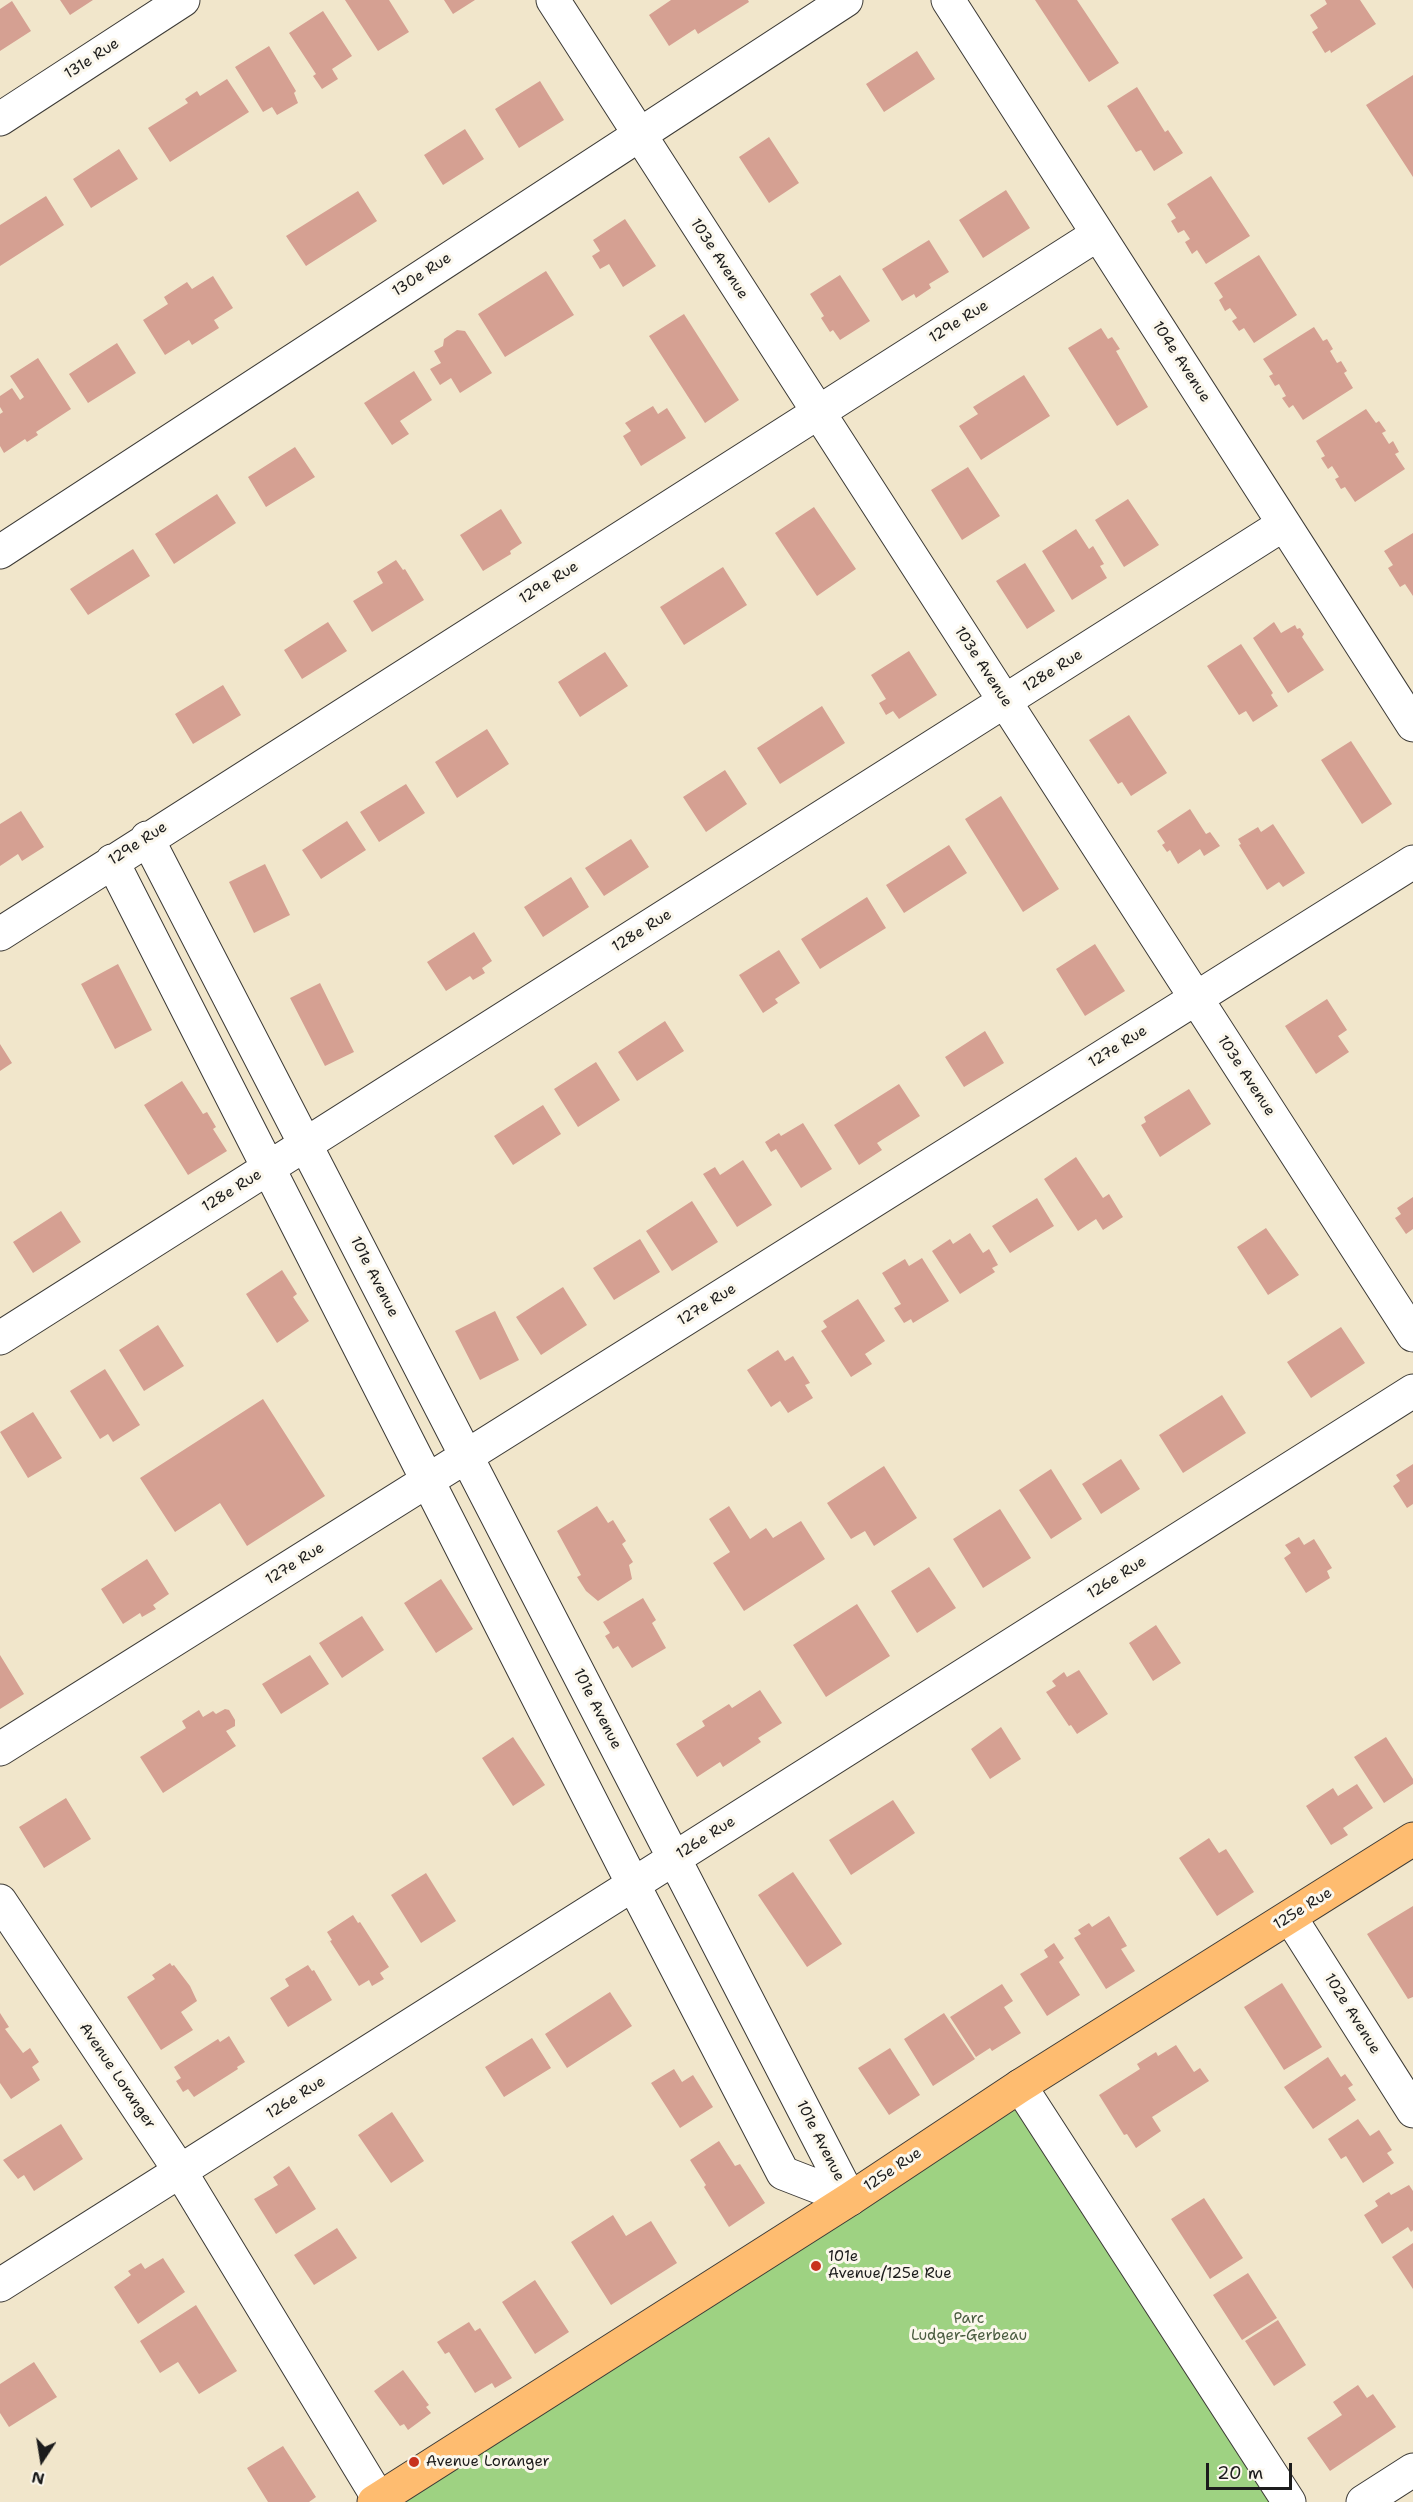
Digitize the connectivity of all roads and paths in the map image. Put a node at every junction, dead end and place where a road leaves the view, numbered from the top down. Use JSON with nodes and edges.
{"nodes":[{"id":1,"x":183,"y":0,"type":"edge"},
{"id":2,"x":553,"y":0,"type":"edge"},
{"id":3,"x":846,"y":0,"type":"edge"},
{"id":4,"x":948,"y":0,"type":"edge"},
{"id":5,"x":0,"y":118,"type":"edge"},
{"id":6,"x":639,"y":134,"type":"junction"},
{"id":7,"x":1098,"y":234,"type":"junction"},
{"id":8,"x":818,"y":412,"type":"junction"},
{"id":9,"x":1284,"y":525,"type":"junction"},
{"id":10,"x":0,"y":552,"type":"edge"},
{"id":11,"x":1005,"y":701,"type":"junction"},
{"id":12,"x":1413,"y":725,"type":"edge"},
{"id":13,"x":147,"y":838,"type":"junction"},
{"id":14,"x":112,"y":861,"type":"junction"},
{"id":15,"x":1413,"y":862,"type":"edge"},
{"id":16,"x":0,"y":934,"type":"edge"},
{"id":17,"x":1196,"y":998,"type":"junction"},
{"id":18,"x":305,"y":1144,"type":"junction"},
{"id":19,"x":268,"y":1168,"type":"junction"},
{"id":20,"x":1413,"y":1335,"type":"edge"},
{"id":21,"x":0,"y":1338,"type":"edge"},
{"id":22,"x":1413,"y":1391,"type":"edge"},
{"id":23,"x":467,"y":1456,"type":"junction"},
{"id":24,"x":428,"y":1480,"type":"junction"},
{"id":25,"x":0,"y":1749,"type":"edge"},
{"id":26,"x":1413,"y":1839,"type":"edge"},
{"id":27,"x":674,"y":1858,"type":"junction"},
{"id":28,"x":633,"y":1884,"type":"junction"},
{"id":29,"x":0,"y":1901,"type":"edge"},
{"id":30,"x":1290,"y":1917,"type":"junction"},
{"id":31,"x":1020,"y":2086,"type":"junction"},
{"id":32,"x":1413,"y":2111,"type":"edge"},
{"id":33,"x":180,"y":2171,"type":"junction"},
{"id":34,"x":850,"y":2199,"type":"junction"},
{"id":35,"x":0,"y":2285,"type":"edge"},
{"id":36,"x":1413,"y":2470,"type":"edge"},
{"id":37,"x":377,"y":2500,"type":"edge"},
{"id":38,"x":1289,"y":2502,"type":"edge"},
{"id":39,"x":1363,"y":2502,"type":"edge"}],
"edges":[{"from":1,"to":5,"type":"street","name":"131e Rue"},
{"from":2,"to":6,"type":"street","name":"103e Avenue"},
{"from":3,"to":6,"type":"street","name":"130e Rue"},
{"from":4,"to":7,"type":"street","name":"104e Avenue"},
{"from":6,"to":8,"type":"street","name":"103e Avenue"},
{"from":6,"to":10,"type":"street","name":"130e Rue"},
{"from":7,"to":8,"type":"street","name":"129e Rue"},
{"from":7,"to":9,"type":"street","name":"104e Avenue"},
{"from":8,"to":11,"type":"street","name":"103e Avenue"},
{"from":8,"to":13,"type":"street","name":"129e Rue"},
{"from":9,"to":11,"type":"street","name":"128e Rue"},
{"from":9,"to":12,"type":"street","name":"104e Avenue"},
{"from":11,"to":17,"type":"street","name":"103e Avenue"},
{"from":11,"to":18,"type":"street","name":"128e Rue"},
{"from":13,"to":14,"type":"street","name":"129e Rue"},
{"from":13,"to":18,"type":"street","name":"101e Avenue"},
{"from":14,"to":16,"type":"street","name":"129e Rue"},
{"from":14,"to":19,"type":"street","name":"101e Avenue"},
{"from":15,"to":17,"type":"street","name":"127e Rue"},
{"from":17,"to":20,"type":"street","name":"103e Avenue"},
{"from":17,"to":23,"type":"street","name":"127e Rue"},
{"from":18,"to":19,"type":"street","name":"128e Rue"},
{"from":18,"to":23,"type":"street","name":"101e Avenue"},
{"from":19,"to":21,"type":"street","name":"128e Rue"},
{"from":19,"to":24,"type":"street","name":"101e Avenue"},
{"from":22,"to":27,"type":"street","name":"126e Rue"},
{"from":23,"to":24,"type":"street","name":"127e Rue"},
{"from":23,"to":27,"type":"street","name":"101e Avenue"},
{"from":24,"to":25,"type":"street","name":"127e Rue"},
{"from":24,"to":28,"type":"street","name":"101e Avenue"},
{"from":26,"to":30,"type":"main road","name":"125e Rue"},
{"from":27,"to":28,"type":"street","name":"126e Rue"},
{"from":27,"to":34,"type":"street","name":"101e Avenue"},
{"from":28,"to":33,"type":"street","name":"126e Rue"},
{"from":28,"to":34,"type":"street","name":"101e Avenue"},
{"from":29,"to":33,"type":"street","name":"Avenue Loranger"},
{"from":30,"to":31,"type":"main road","name":"125e Rue"},
{"from":30,"to":32,"type":"street","name":"102e Avenue"},
{"from":31,"to":34,"type":"main road","name":"125e Rue"},
{"from":31,"to":38,"type":"street"},
{"from":33,"to":35,"type":"street","name":"126e Rue"},
{"from":33,"to":37,"type":"street","name":"Avenue Loranger"},
{"from":34,"to":37,"type":"main road","name":"125e Rue"},
{"from":36,"to":39,"type":"street"}]}
